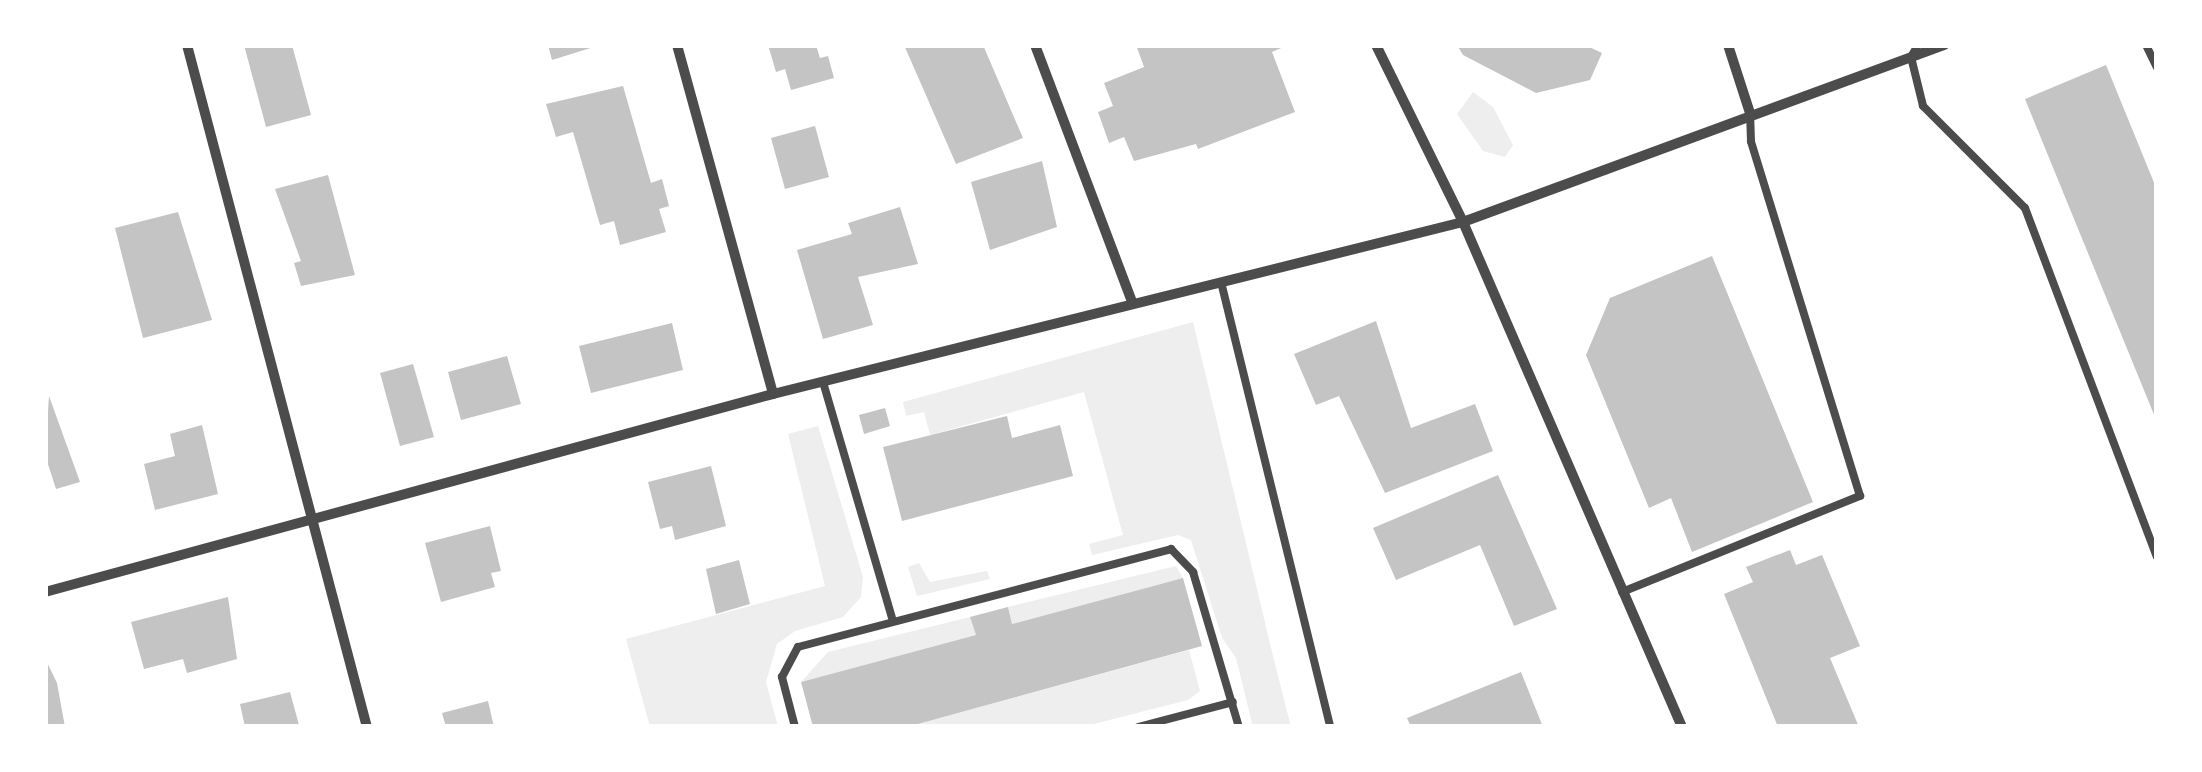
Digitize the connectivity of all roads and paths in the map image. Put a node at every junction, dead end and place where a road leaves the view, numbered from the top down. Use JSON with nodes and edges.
{"nodes":[{"id":1,"x":188,"y":45,"type":"edge"},
{"id":2,"x":676,"y":45,"type":"edge"},
{"id":3,"x":1035,"y":45,"type":"edge"},
{"id":4,"x":1376,"y":45,"type":"edge"},
{"id":5,"x":1728,"y":45,"type":"edge"},
{"id":6,"x":1918,"y":45,"type":"edge"},
{"id":7,"x":1944,"y":45,"type":"edge"},
{"id":8,"x":2146,"y":45,"type":"edge"},
{"id":9,"x":1911,"y":58,"type":"junction"},
{"id":10,"x":2157,"y":68,"type":"edge"},
{"id":11,"x":1750,"y":112,"type":"junction"},
{"id":12,"x":1463,"y":222,"type":"junction"},
{"id":13,"x":1222,"y":286,"type":"junction"},
{"id":14,"x":1132,"y":302,"type":"junction"},
{"id":15,"x":823,"y":382,"type":"junction"},
{"id":16,"x":773,"y":394,"type":"junction"},
{"id":17,"x":313,"y":517,"type":"junction"},
{"id":18,"x":2157,"y":558,"type":"edge"},
{"id":19,"x":45,"y":592,"type":"edge"},
{"id":20,"x":1622,"y":592,"type":"junction"},
{"id":21,"x":893,"y":621,"type":"junction"},
{"id":22,"x":1233,"y":702,"type":"junction"},
{"id":23,"x":367,"y":727,"type":"edge"},
{"id":24,"x":795,"y":727,"type":"edge"},
{"id":25,"x":1138,"y":727,"type":"edge"},
{"id":26,"x":1240,"y":727,"type":"edge"},
{"id":27,"x":1330,"y":727,"type":"edge"},
{"id":28,"x":1682,"y":727,"type":"edge"}],
"edges":[{"from":1,"to":17,"type":"street"},
{"from":2,"to":16,"type":"street"},
{"from":3,"to":14,"type":"street"},
{"from":4,"to":12,"type":"street"},
{"from":5,"to":11,"type":"street"},
{"from":6,"to":9,"type":"lane"},
{"from":7,"to":9,"type":"street"},
{"from":8,"to":10,"type":"lane"},
{"from":9,"to":11,"type":"street"},
{"from":9,"to":18,"type":"lane"},
{"from":11,"to":12,"type":"street"},
{"from":11,"to":20,"type":"lane"},
{"from":12,"to":13,"type":"street"},
{"from":12,"to":20,"type":"street"},
{"from":13,"to":14,"type":"street"},
{"from":13,"to":27,"type":"lane"},
{"from":14,"to":15,"type":"street"},
{"from":15,"to":16,"type":"street"},
{"from":15,"to":21,"type":"lane"},
{"from":16,"to":17,"type":"street"},
{"from":17,"to":19,"type":"street"},
{"from":17,"to":23,"type":"street"},
{"from":20,"to":28,"type":"street"},
{"from":21,"to":22,"type":"lane"},
{"from":21,"to":24,"type":"lane"},
{"from":22,"to":25,"type":"lane"},
{"from":22,"to":26,"type":"lane"}]}
